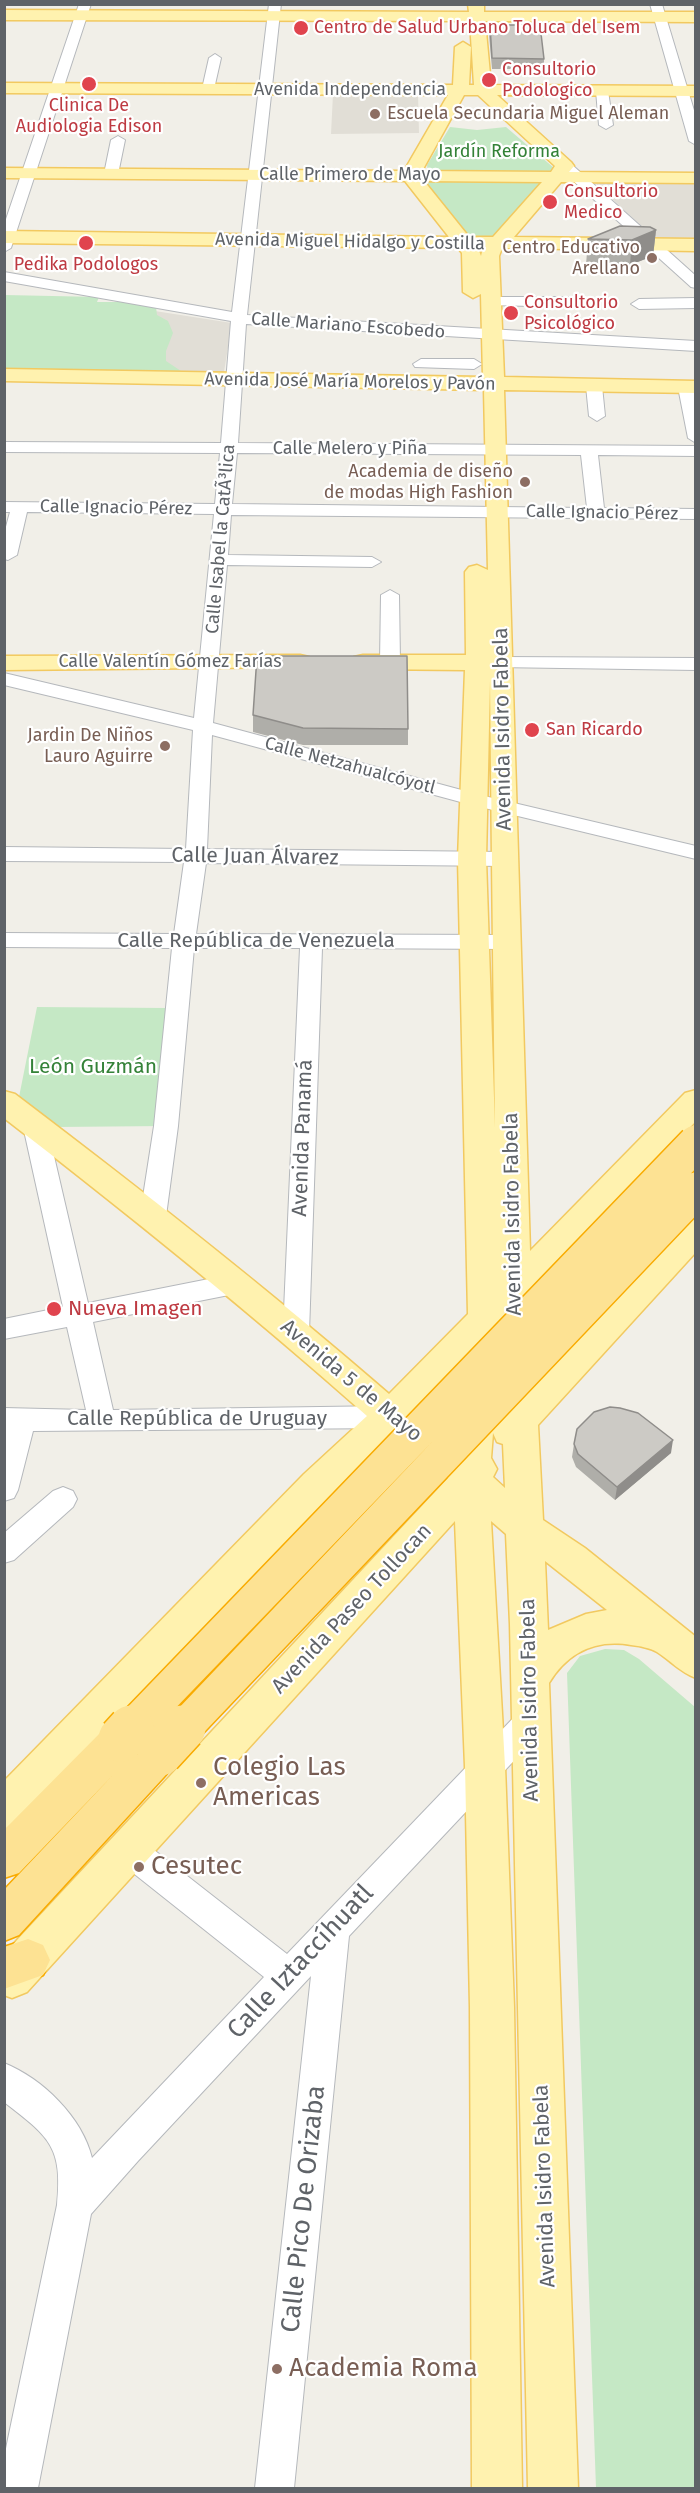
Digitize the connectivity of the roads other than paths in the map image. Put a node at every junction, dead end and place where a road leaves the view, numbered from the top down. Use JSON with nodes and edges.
{"nodes":[{"id":1,"x":83,"y":10,"type":"edge"},
{"id":2,"x":274,"y":10,"type":"edge"},
{"id":3,"x":469,"y":10,"type":"edge"},
{"id":4,"x":658,"y":11,"type":"edge"},
{"id":5,"x":4,"y":15,"type":"edge"},
{"id":6,"x":696,"y":17,"type":"edge"},
{"id":7,"x":215,"y":58,"type":"dead end"},
{"id":8,"x":209,"y":87,"type":"junction"},
{"id":9,"x":4,"y":88,"type":"edge"},
{"id":10,"x":58,"y":88,"type":"junction"},
{"id":11,"x":264,"y":90,"type":"junction"},
{"id":12,"x":459,"y":91,"type":"junction"},
{"id":13,"x":483,"y":91,"type":"junction"},
{"id":14,"x":602,"y":91,"type":"junction"},
{"id":15,"x":688,"y":91,"type":"edge"},
{"id":16,"x":606,"y":125,"type":"dead end"},
{"id":17,"x":118,"y":140,"type":"dead end"},
{"id":18,"x":696,"y":141,"type":"edge"},
{"id":19,"x":4,"y":173,"type":"edge"},
{"id":20,"x":30,"y":173,"type":"junction"},
{"id":21,"x":566,"y":173,"type":"junction"},
{"id":22,"x":111,"y":174,"type":"junction"},
{"id":23,"x":255,"y":174,"type":"junction"},
{"id":24,"x":410,"y":176,"type":"junction"},
{"id":25,"x":696,"y":178,"type":"edge"},
{"id":26,"x":249,"y":240,"type":"junction"},
{"id":27,"x":6,"y":241,"type":"edge"},
{"id":28,"x":464,"y":243,"type":"junction"},
{"id":29,"x":497,"y":243,"type":"junction"},
{"id":30,"x":651,"y":244,"type":"junction"},
{"id":31,"x":696,"y":245,"type":"edge"},
{"id":32,"x":4,"y":276,"type":"edge"},
{"id":33,"x":695,"y":283,"type":"edge"},
{"id":34,"x":491,"y":302,"type":"junction"},
{"id":35,"x":580,"y":302,"type":"dead end"},
{"id":36,"x":696,"y":303,"type":"edge"},
{"id":37,"x":639,"y":304,"type":"dead end"},
{"id":38,"x":241,"y":319,"type":"junction"},
{"id":39,"x":483,"y":334,"type":"junction"},
{"id":40,"x":696,"y":346,"type":"edge"},
{"id":41,"x":421,"y":364,"type":"dead end"},
{"id":42,"x":4,"y":375,"type":"edge"},
{"id":43,"x":480,"y":378,"type":"junction"},
{"id":44,"x":233,"y":381,"type":"junction"},
{"id":45,"x":594,"y":386,"type":"junction"},
{"id":46,"x":691,"y":387,"type":"edge"},
{"id":47,"x":597,"y":416,"type":"dead end"},
{"id":48,"x":696,"y":438,"type":"edge"},
{"id":49,"x":4,"y":447,"type":"edge"},
{"id":50,"x":229,"y":448,"type":"junction"},
{"id":51,"x":485,"y":449,"type":"junction"},
{"id":52,"x":589,"y":450,"type":"junction"},
{"id":53,"x":696,"y":451,"type":"edge"},
{"id":54,"x":12,"y":507,"type":"edge"},
{"id":55,"x":224,"y":509,"type":"junction"},
{"id":56,"x":487,"y":512,"type":"junction"},
{"id":57,"x":596,"y":513,"type":"junction"},
{"id":58,"x":696,"y":514,"type":"edge"},
{"id":59,"x":8,"y":555,"type":"dead end"},
{"id":60,"x":219,"y":560,"type":"junction"},
{"id":61,"x":372,"y":562,"type":"dead end"},
{"id":62,"x":390,"y":594,"type":"dead end"},
{"id":63,"x":209,"y":662,"type":"junction"},
{"id":64,"x":390,"y":662,"type":"junction"},
{"id":65,"x":4,"y":663,"type":"edge"},
{"id":66,"x":490,"y":663,"type":"junction"},
{"id":67,"x":696,"y":664,"type":"edge"},
{"id":68,"x":4,"y":679,"type":"edge"},
{"id":69,"x":203,"y":726,"type":"junction"},
{"id":70,"x":475,"y":800,"type":"junction"},
{"id":71,"x":505,"y":806,"type":"junction"},
{"id":72,"x":696,"y":853,"type":"edge"},
{"id":73,"x":4,"y":854,"type":"edge"},
{"id":74,"x":196,"y":856,"type":"junction"},
{"id":75,"x":472,"y":859,"type":"junction"},
{"id":76,"x":505,"y":859,"type":"junction"},
{"id":77,"x":4,"y":940,"type":"edge"},
{"id":78,"x":184,"y":941,"type":"junction"},
{"id":79,"x":476,"y":941,"type":"junction"},
{"id":80,"x":310,"y":942,"type":"junction"},
{"id":81,"x":508,"y":942,"type":"junction"},
{"id":82,"x":696,"y":1101,"type":"edge"},
{"id":83,"x":4,"y":1102,"type":"edge"},
{"id":84,"x":35,"y":1126,"type":"junction"},
{"id":85,"x":696,"y":1143,"type":"edge"},
{"id":86,"x":696,"y":1190,"type":"edge"},
{"id":87,"x":153,"y":1216,"type":"junction"},
{"id":88,"x":513,"y":1220,"type":"junction"},
{"id":89,"x":696,"y":1230,"type":"edge"},
{"id":90,"x":556,"y":1245,"type":"junction"},
{"id":91,"x":234,"y":1284,"type":"junction"},
{"id":92,"x":514,"y":1288,"type":"junction"},
{"id":93,"x":630,"y":1304,"type":"junction"},
{"id":94,"x":78,"y":1315,"type":"junction"},
{"id":95,"x":485,"y":1317,"type":"junction"},
{"id":96,"x":4,"y":1329,"type":"edge"},
{"id":97,"x":296,"y":1333,"type":"junction"},
{"id":98,"x":389,"y":1417,"type":"junction"},
{"id":99,"x":13,"y":1419,"type":"edge"},
{"id":100,"x":102,"y":1420,"type":"junction"},
{"id":101,"x":519,"y":1422,"type":"junction"},
{"id":102,"x":317,"y":1485,"type":"junction"},
{"id":103,"x":4,"y":1490,"type":"edge"},
{"id":104,"x":472,"y":1497,"type":"junction"},
{"id":105,"x":63,"y":1499,"type":"dead end"},
{"id":106,"x":526,"y":1529,"type":"junction"},
{"id":107,"x":416,"y":1540,"type":"junction"},
{"id":108,"x":4,"y":1551,"type":"edge"},
{"id":109,"x":665,"y":1638,"type":"junction"},
{"id":110,"x":696,"y":1661,"type":"edge"},
{"id":111,"x":531,"y":1678,"type":"junction"},
{"id":112,"x":530,"y":1722,"type":"junction"},
{"id":113,"x":485,"y":1766,"type":"junction"},
{"id":114,"x":4,"y":1810,"type":"edge"},
{"id":115,"x":129,"y":1850,"type":"junction"},
{"id":116,"x":4,"y":1859,"type":"edge"},
{"id":117,"x":4,"y":1921,"type":"edge"},
{"id":118,"x":333,"y":1929,"type":"junction"},
{"id":119,"x":12,"y":1971,"type":"edge"},
{"id":120,"x":288,"y":1975,"type":"junction"},
{"id":121,"x":492,"y":2007,"type":"junction"},
{"id":122,"x":540,"y":2012,"type":"junction"},
{"id":123,"x":4,"y":2080,"type":"edge"},
{"id":124,"x":493,"y":2092,"type":"junction"},
{"id":125,"x":543,"y":2094,"type":"junction"},
{"id":126,"x":75,"y":2205,"type":"junction"},
{"id":127,"x":18,"y":2488,"type":"edge"},
{"id":128,"x":274,"y":2488,"type":"edge"},
{"id":129,"x":497,"y":2488,"type":"edge"},
{"id":130,"x":553,"y":2488,"type":"edge"}],
"edges":[{"from":1,"to":2,"type":"main road"},
{"from":1,"to":5,"type":"main road"},
{"from":1,"to":10,"type":"street"},
{"from":2,"to":3,"type":"main road"},
{"from":2,"to":11,"type":"street","name":"Calle Isabel la CatÃ³lica"},
{"from":3,"to":4,"type":"main road"},
{"from":3,"to":12,"type":"main road"},
{"from":3,"to":13,"type":"main road"},
{"from":4,"to":6,"type":"main road"},
{"from":4,"to":15,"type":"street"},
{"from":7,"to":8,"type":"street"},
{"from":8,"to":10,"type":"main road","name":"Avenida Independencia"},
{"from":8,"to":11,"type":"main road","name":"Avenida Independencia"},
{"from":9,"to":10,"type":"main road","name":"Avenida Independencia"},
{"from":10,"to":20,"type":"street"},
{"from":11,"to":12,"type":"main road","name":"Avenida Independencia"},
{"from":11,"to":23,"type":"street","name":"Calle Isabel la CatÃ³lica"},
{"from":12,"to":13,"type":"main road","name":"Avenida Independencia"},
{"from":12,"to":24,"type":"main road"},
{"from":13,"to":14,"type":"main road","name":"Avenida Independencia"},
{"from":13,"to":21,"type":"main road"},
{"from":14,"to":15,"type":"main road","name":"Avenida Independencia"},
{"from":14,"to":16,"type":"street"},
{"from":15,"to":18,"type":"street"},
{"from":17,"to":22,"type":"street"},
{"from":19,"to":20,"type":"main road","name":"Calle Primero de Mayo"},
{"from":20,"to":22,"type":"main road","name":"Calle Primero de Mayo"},
{"from":20,"to":27,"type":"street"},
{"from":21,"to":24,"type":"main road","name":"Calle Primero de Mayo"},
{"from":21,"to":25,"type":"main road","name":"Calle Primero de Mayo"},
{"from":21,"to":29,"type":"main road","name":"Avenida Isidro Fabela"},
{"from":21,"to":30,"type":"street"},
{"from":22,"to":23,"type":"main road","name":"Calle Primero de Mayo"},
{"from":23,"to":24,"type":"main road","name":"Calle Primero de Mayo"},
{"from":23,"to":26,"type":"street","name":"Calle Isabel la CatÃ³lica"},
{"from":24,"to":28,"type":"main road","name":"Avenida Isidro Fabela"},
{"from":26,"to":27,"type":"main road","name":"Avenida Miguel Hidalgo y Costilla"},
{"from":26,"to":28,"type":"main road","name":"Avenida Miguel Hidalgo y Costilla"},
{"from":26,"to":38,"type":"street","name":"Calle Isabel la CatÃ³lica"},
{"from":28,"to":29,"type":"main road","name":"Avenida Miguel Hidalgo y Costilla"},
{"from":28,"to":39,"type":"main road","name":"Avenida Isidro Fabela"},
{"from":29,"to":30,"type":"main road","name":"Avenida Miguel Hidalgo y Costilla"},
{"from":29,"to":34,"type":"main road","name":"Avenida Isidro Fabela"},
{"from":30,"to":31,"type":"main road","name":"Avenida Miguel Hidalgo y Costilla"},
{"from":30,"to":33,"type":"street"},
{"from":32,"to":38,"type":"street","name":"Calle Mariano Escobedo"},
{"from":34,"to":35,"type":"street"},
{"from":34,"to":39,"type":"main road","name":"Avenida Isidro Fabela"},
{"from":36,"to":37,"type":"street"},
{"from":38,"to":39,"type":"street","name":"Calle Mariano Escobedo"},
{"from":38,"to":44,"type":"street","name":"Calle Isabel la CatÃ³lica"},
{"from":39,"to":40,"type":"street","name":"Calle Mariano Escobedo"},
{"from":39,"to":43,"type":"main road","name":"Avenida Isidro Fabela"},
{"from":39,"to":43,"type":"main road","name":"Avenida Isidro Fabela"},
{"from":41,"to":43,"type":"street"},
{"from":42,"to":44,"type":"main road","name":"Avenida José María Morelos y Pavón"},
{"from":43,"to":44,"type":"main road","name":"Avenida José María Morelos y Pavón"},
{"from":43,"to":45,"type":"main road","name":"Avenida José María Morelos y Pavón"},
{"from":43,"to":51,"type":"main road","name":"Avenida Isidro Fabela"},
{"from":44,"to":50,"type":"street","name":"Calle Isabel la CatÃ³lica"},
{"from":45,"to":46,"type":"main road","name":"Avenida José María Morelos y Pavón"},
{"from":45,"to":47,"type":"street"},
{"from":46,"to":48,"type":"street"},
{"from":49,"to":50,"type":"street","name":"Calle Melero y Piña"},
{"from":50,"to":51,"type":"street","name":"Calle Melero y Piña"},
{"from":50,"to":55,"type":"street","name":"Calle Isabel la CatÃ³lica"},
{"from":51,"to":52,"type":"street","name":"Calle Melero y Piña"},
{"from":51,"to":56,"type":"main road","name":"Avenida Isidro Fabela"},
{"from":52,"to":53,"type":"street","name":"Calle Melero y Piña"},
{"from":52,"to":57,"type":"street"},
{"from":54,"to":55,"type":"street","name":"Calle Ignacio Pérez"},
{"from":54,"to":59,"type":"street"},
{"from":55,"to":56,"type":"street","name":"Calle Ignacio Pérez"},
{"from":55,"to":60,"type":"street","name":"Calle Isabel la CatÃ³lica"},
{"from":56,"to":57,"type":"street","name":"Calle Ignacio Pérez"},
{"from":56,"to":66,"type":"main road","name":"Avenida Isidro Fabela"},
{"from":57,"to":58,"type":"street","name":"Calle Ignacio Pérez"},
{"from":60,"to":61,"type":"street"},
{"from":60,"to":63,"type":"street","name":"Calle Isabel la CatÃ³lica"},
{"from":62,"to":64,"type":"street"},
{"from":63,"to":64,"type":"main road","name":"Calle Valentín Gómez Farías"},
{"from":63,"to":65,"type":"main road","name":"Calle Valentín Gómez Farías"},
{"from":63,"to":69,"type":"street","name":"Calle Isabel la CatÃ³lica"},
{"from":64,"to":66,"type":"main road","name":"Calle Valentín Gómez Farías"},
{"from":66,"to":67,"type":"street","name":"Calle Valentín Gómez Farías"},
{"from":66,"to":70,"type":"main road","name":"Avenida Isidro Fabela"},
{"from":66,"to":71,"type":"main road","name":"Avenida Isidro Fabela"},
{"from":68,"to":69,"type":"street","name":"Calle Netzahualcóyotl"},
{"from":69,"to":70,"type":"street","name":"Calle Netzahualcóyotl"},
{"from":69,"to":74,"type":"street","name":"Calle Isabel la CatÃ³lica"},
{"from":70,"to":71,"type":"street","name":"Calle Netzahualcóyotl"},
{"from":70,"to":75,"type":"main road","name":"Avenida Isidro Fabela"},
{"from":71,"to":72,"type":"street","name":"Calle Netzahualcóyotl"},
{"from":71,"to":76,"type":"main road","name":"Avenida Isidro Fabela"},
{"from":73,"to":74,"type":"street","name":"Calle Juan Álvarez"},
{"from":74,"to":75,"type":"street","name":"Calle Juan Álvarez"},
{"from":74,"to":78,"type":"street","name":"Calle Isabel la CatÃ³lica"},
{"from":75,"to":76,"type":"street","name":"Calle Juan Álvarez"},
{"from":75,"to":79,"type":"main road","name":"Avenida Isidro Fabela"},
{"from":76,"to":81,"type":"main road","name":"Avenida Isidro Fabela"},
{"from":77,"to":78,"type":"street","name":"Calle República de Venezuela"},
{"from":78,"to":80,"type":"street","name":"Calle República de Venezuela"},
{"from":78,"to":87,"type":"street","name":"Calle Isabel la CatÃ³lica"},
{"from":79,"to":80,"type":"street","name":"Calle República de Venezuela"},
{"from":79,"to":81,"type":"street","name":"Calle República de Venezuela"},
{"from":79,"to":95,"type":"main road","name":"Avenida Isidro Fabela"},
{"from":80,"to":97,"type":"street","name":"Avenida Panamá"},
{"from":81,"to":88,"type":"main road","name":"Avenida Isidro Fabela"},
{"from":82,"to":90,"type":"main road"},
{"from":83,"to":84,"type":"main road","name":"Avenida 5 de Mayo"},
{"from":84,"to":87,"type":"main road","name":"Avenida 5 de Mayo"},
{"from":84,"to":94,"type":"street"},
{"from":85,"to":116,"type":"highway","bridge":true},
{"from":86,"to":117,"type":"highway","name":"Avenida Paseo Tollocan","bridge":true},
{"from":87,"to":91,"type":"main road","name":"Avenida 5 de Mayo"},
{"from":88,"to":90,"type":"main road"},
{"from":88,"to":92,"type":"main road","name":"Avenida Isidro Fabela"},
{"from":89,"to":93,"type":"main road"},
{"from":90,"to":92,"type":"main road"},
{"from":90,"to":93,"type":"main road"},
{"from":91,"to":94,"type":"street"},
{"from":91,"to":97,"type":"main road","name":"Avenida 5 de Mayo"},
{"from":92,"to":95,"type":"main road"},
{"from":92,"to":101,"type":"main road","name":"Avenida Isidro Fabela"},
{"from":93,"to":101,"type":"main road"},
{"from":94,"to":96,"type":"street"},
{"from":94,"to":100,"type":"street"},
{"from":95,"to":98,"type":"main road"},
{"from":95,"to":104,"type":"main road","name":"Avenida Isidro Fabela"},
{"from":97,"to":98,"type":"main road","name":"Avenida 5 de Mayo"},
{"from":98,"to":100,"type":"street","name":"Calle República de Uruguay"},
{"from":98,"to":102,"type":"main road"},
{"from":98,"to":104,"type":"main road","name":"Avenida 5 de Mayo"},
{"from":99,"to":100,"type":"street","name":"Calle República de Uruguay"},
{"from":99,"to":103,"type":"street"},
{"from":101,"to":104,"type":"main road"},
{"from":101,"to":106,"type":"main road","name":"Avenida Isidro Fabela"},
{"from":102,"to":107,"type":"main road"},
{"from":102,"to":114,"type":"main road"},
{"from":104,"to":106,"type":"main road"},
{"from":104,"to":107,"type":"main road"},
{"from":104,"to":113,"type":"main road","name":"Avenida Isidro Fabela"},
{"from":105,"to":108,"type":"street"},
{"from":106,"to":109,"type":"main road"},
{"from":106,"to":111,"type":"main road","name":"Avenida Isidro Fabela"},
{"from":107,"to":115,"type":"main road","name":"Avenida Paseo Tollocan"},
{"from":109,"to":110,"type":"main road"},
{"from":109,"to":111,"type":"main road"},
{"from":111,"to":112,"type":"main road","name":"Avenida Isidro Fabela"},
{"from":112,"to":113,"type":"street","name":"Calle Iztaccíhuatl"},
{"from":112,"to":122,"type":"main road","name":"Avenida Isidro Fabela"},
{"from":113,"to":118,"type":"street","name":"Calle Iztaccíhuatl"},
{"from":113,"to":121,"type":"main road","name":"Avenida Isidro Fabela"},
{"from":115,"to":119,"type":"main road","name":"Avenida Paseo Tollocan"},
{"from":115,"to":120,"type":"street"},
{"from":118,"to":120,"type":"street","name":"Calle Iztaccíhuatl"},
{"from":118,"to":128,"type":"street","name":"Calle Pico De Orizaba"},
{"from":120,"to":126,"type":"street","name":"Calle Iztaccíhuatl"},
{"from":121,"to":122,"type":"main road"},
{"from":121,"to":124,"type":"main road","name":"Avenida Isidro Fabela"},
{"from":122,"to":125,"type":"main road","name":"Avenida Isidro Fabela"},
{"from":123,"to":126,"type":"street"},
{"from":124,"to":125,"type":"main road"},
{"from":124,"to":129,"type":"main road","name":"Avenida Isidro Fabela"},
{"from":125,"to":130,"type":"main road","name":"Avenida Isidro Fabela"},
{"from":126,"to":127,"type":"street"}]}
